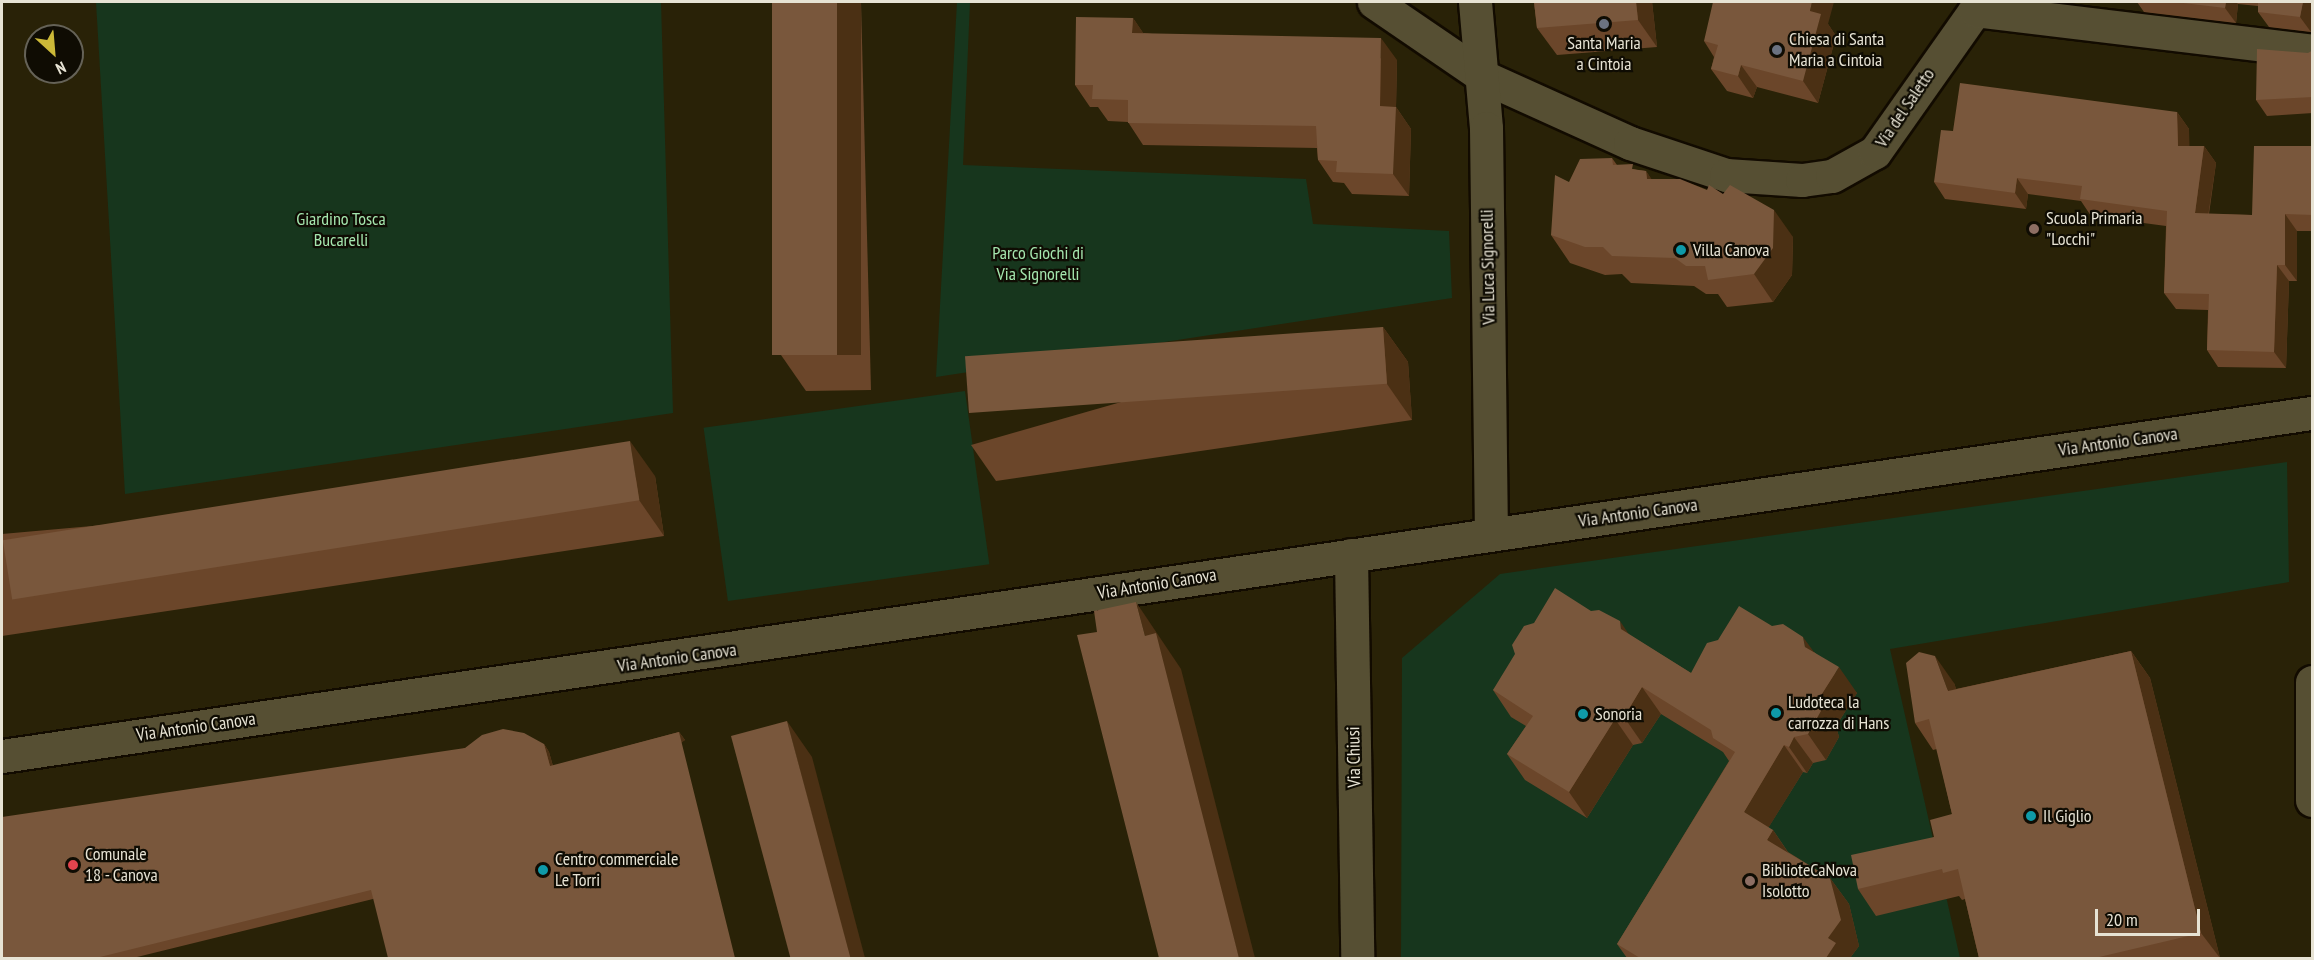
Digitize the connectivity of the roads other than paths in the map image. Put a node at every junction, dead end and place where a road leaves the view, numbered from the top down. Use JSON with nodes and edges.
{"nodes":[{"id":1,"x":1374,"y":2,"type":"edge"},
{"id":2,"x":1475,"y":2,"type":"edge"},
{"id":3,"x":1975,"y":6,"type":"edge"},
{"id":4,"x":2313,"y":51,"type":"edge"},
{"id":5,"x":1484,"y":77,"type":"junction"},
{"id":6,"x":2313,"y":412,"type":"edge"},
{"id":7,"x":1491,"y":534,"type":"junction"},
{"id":8,"x":1352,"y":555,"type":"junction"},
{"id":9,"x":2313,"y":682,"type":"edge"},
{"id":10,"x":2,"y":756,"type":"edge"},
{"id":11,"x":2313,"y":800,"type":"edge"},
{"id":12,"x":1357,"y":958,"type":"edge"}],
"edges":[{"from":1,"to":5,"type":"street","name":"Via del Saletto"},
{"from":2,"to":5,"type":"street","name":"Via Luca Signorelli"},
{"from":3,"to":4,"type":"street","name":"Via del Saletto"},
{"from":3,"to":5,"type":"street","name":"Via del Saletto"},
{"from":5,"to":7,"type":"street","name":"Via Luca Signorelli"},
{"from":6,"to":7,"type":"street","name":"Via Antonio Canova"},
{"from":7,"to":8,"type":"street","name":"Via Antonio Canova"},
{"from":8,"to":10,"type":"street","name":"Via Antonio Canova"},
{"from":8,"to":12,"type":"street","name":"Via Chiusi"},
{"from":9,"to":11,"type":"street"}]}
